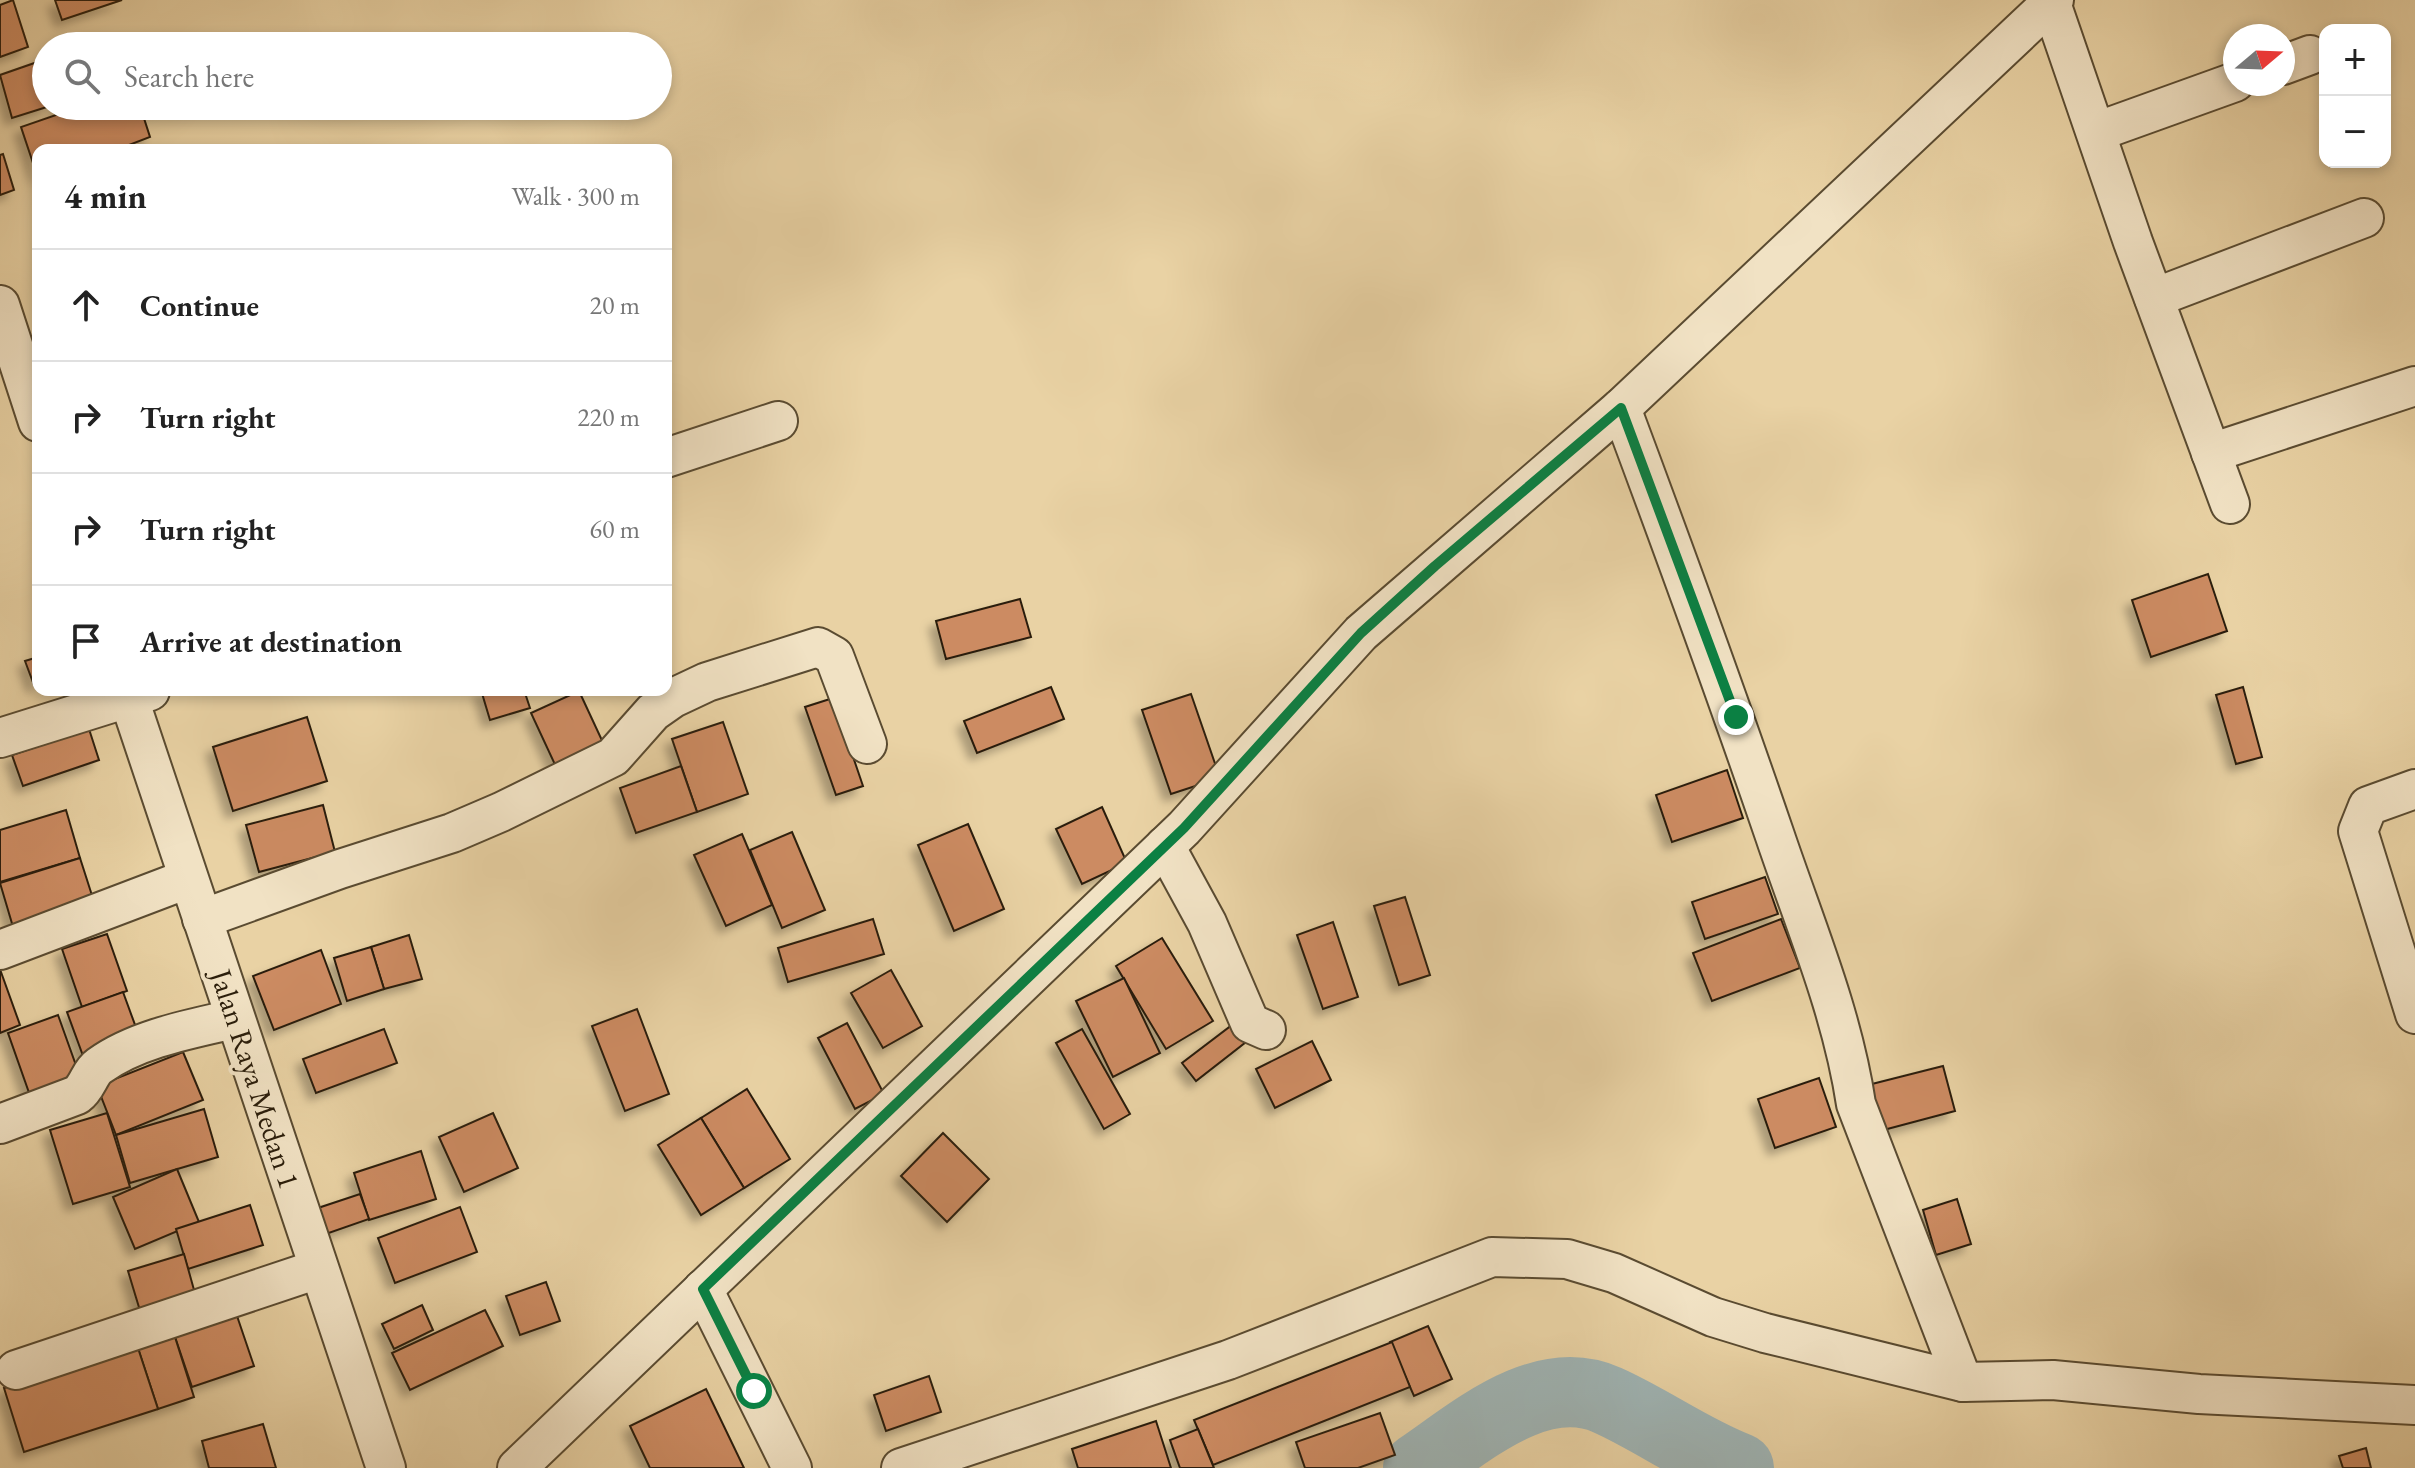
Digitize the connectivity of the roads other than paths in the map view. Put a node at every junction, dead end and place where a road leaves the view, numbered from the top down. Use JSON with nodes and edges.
{"nodes":[{"id":1,"x":2052,"y":1,"type":"edge"},
{"id":2,"x":2223,"y":86,"type":"edge"},
{"id":3,"x":2096,"y":132,"type":"junction"},
{"id":4,"x":2364,"y":218,"type":"dead end"},
{"id":5,"x":2154,"y":298,"type":"junction"},
{"id":6,"x":0,"y":305,"type":"edge"},
{"id":7,"x":2415,"y":386,"type":"edge"},
{"id":8,"x":32,"y":404,"type":"edge"},
{"id":9,"x":1621,"y":408,"type":"junction"},
{"id":10,"x":778,"y":421,"type":"dead end"},
{"id":11,"x":2211,"y":453,"type":"junction"},
{"id":12,"x":672,"y":456,"type":"edge"},
{"id":13,"x":2230,"y":504,"type":"dead end"},
{"id":14,"x":127,"y":696,"type":"edge"},
{"id":15,"x":137,"y":696,"type":"edge"},
{"id":16,"x":0,"y":738,"type":"edge"},
{"id":17,"x":867,"y":744,"type":"dead end"},
{"id":18,"x":2415,"y":789,"type":"edge"},
{"id":19,"x":1165,"y":846,"type":"junction"},
{"id":20,"x":187,"y":879,"type":"junction"},
{"id":21,"x":202,"y":919,"type":"junction"},
{"id":22,"x":0,"y":950,"type":"edge"},
{"id":23,"x":2415,"y":1014,"type":"edge"},
{"id":24,"x":234,"y":1019,"type":"junction"},
{"id":25,"x":1266,"y":1030,"type":"dead end"},
{"id":26,"x":0,"y":1124,"type":"edge"},
{"id":27,"x":318,"y":1269,"type":"junction"},
{"id":28,"x":703,"y":1289,"type":"junction"},
{"id":29,"x":16,"y":1370,"type":"dead end"},
{"id":30,"x":1963,"y":1382,"type":"junction"},
{"id":31,"x":2415,"y":1405,"type":"edge"},
{"id":32,"x":386,"y":1468,"type":"edge"},
{"id":33,"x":517,"y":1468,"type":"edge"},
{"id":34,"x":792,"y":1468,"type":"edge"},
{"id":35,"x":901,"y":1468,"type":"edge"}],
"edges":[{"from":1,"to":3,"type":"street"},
{"from":1,"to":9,"type":"street"},
{"from":2,"to":3,"type":"street"},
{"from":3,"to":5,"type":"street"},
{"from":4,"to":5,"type":"street"},
{"from":5,"to":11,"type":"street"},
{"from":6,"to":8,"type":"street"},
{"from":7,"to":11,"type":"street"},
{"from":9,"to":19,"type":"street"},
{"from":9,"to":30,"type":"street"},
{"from":10,"to":12,"type":"street"},
{"from":11,"to":13,"type":"street"},
{"from":14,"to":16,"type":"street"},
{"from":15,"to":20,"type":"street","name":"Jalan Raya Medan 1"},
{"from":17,"to":21,"type":"street"},
{"from":18,"to":23,"type":"street"},
{"from":19,"to":25,"type":"street"},
{"from":19,"to":28,"type":"street"},
{"from":20,"to":21,"type":"street","name":"Jalan Raya Medan 1"},
{"from":20,"to":22,"type":"street"},
{"from":21,"to":24,"type":"street","name":"Jalan Raya Medan 1"},
{"from":24,"to":26,"type":"street"},
{"from":24,"to":27,"type":"street","name":"Jalan Raya Medan 1"},
{"from":27,"to":29,"type":"street"},
{"from":27,"to":32,"type":"street","name":"Jalan Raya Medan 1"},
{"from":28,"to":33,"type":"street"},
{"from":28,"to":34,"type":"street"},
{"from":30,"to":31,"type":"street"},
{"from":30,"to":35,"type":"street"}]}
